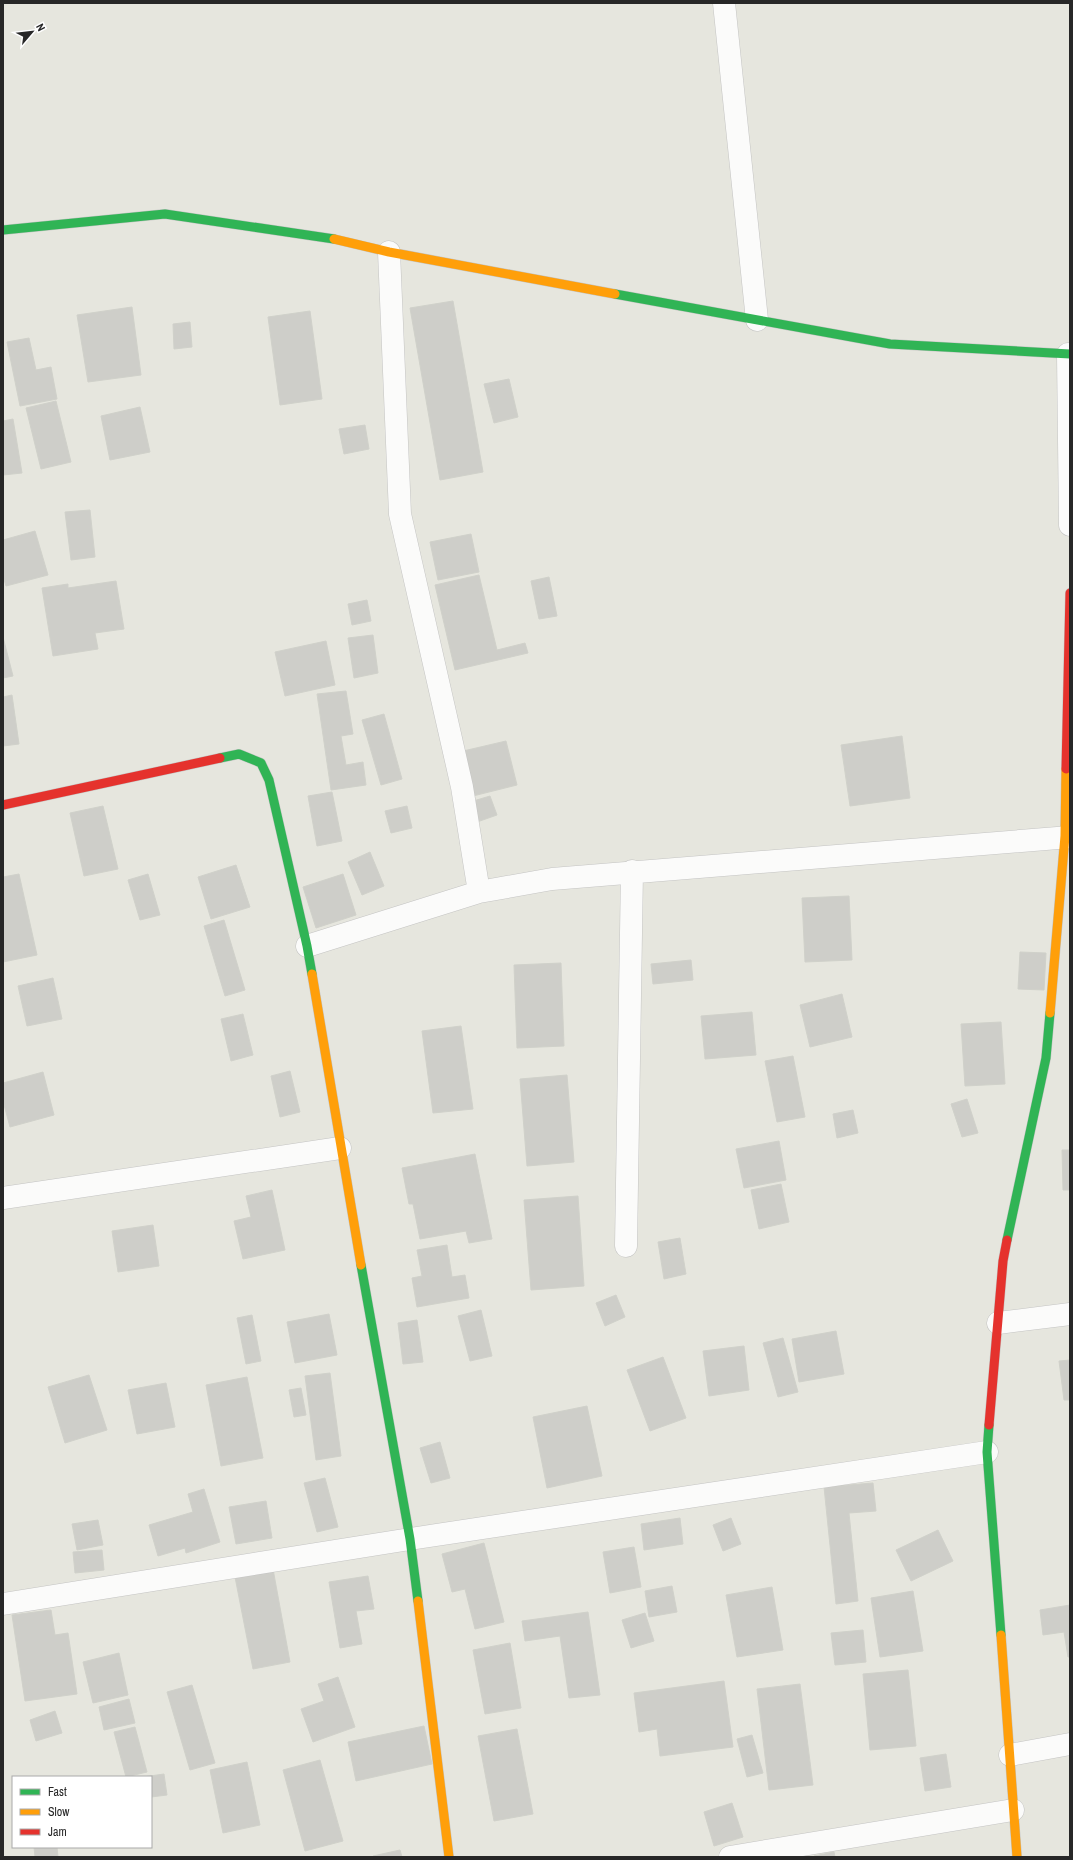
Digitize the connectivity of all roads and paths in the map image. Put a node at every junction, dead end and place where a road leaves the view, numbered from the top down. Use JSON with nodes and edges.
{"nodes":[{"id":1,"x":724,"y":3,"type":"edge"},
{"id":2,"x":3,"y":230,"type":"edge"},
{"id":3,"x":389,"y":252,"type":"junction"},
{"id":4,"x":757,"y":320,"type":"junction"},
{"id":5,"x":1069,"y":354,"type":"edge"},
{"id":6,"x":1070,"y":525,"type":"edge"},
{"id":7,"x":1070,"y":593,"type":"edge"},
{"id":8,"x":3,"y":805,"type":"edge"},
{"id":9,"x":1068,"y":836,"type":"edge"},
{"id":10,"x":632,"y":871,"type":"junction"},
{"id":11,"x":479,"y":892,"type":"junction"},
{"id":12,"x":307,"y":946,"type":"junction"},
{"id":13,"x":340,"y":1148,"type":"junction"},
{"id":14,"x":3,"y":1198,"type":"edge"},
{"id":15,"x":626,"y":1246,"type":"dead end"},
{"id":16,"x":1070,"y":1314,"type":"edge"},
{"id":17,"x":998,"y":1323,"type":"junction"},
{"id":18,"x":987,"y":1452,"type":"junction"},
{"id":19,"x":410,"y":1538,"type":"junction"},
{"id":20,"x":3,"y":1604,"type":"edge"},
{"id":21,"x":1070,"y":1744,"type":"edge"},
{"id":22,"x":1010,"y":1755,"type":"junction"},
{"id":23,"x":1013,"y":1810,"type":"junction"},
{"id":24,"x":449,"y":1857,"type":"edge"},
{"id":25,"x":730,"y":1857,"type":"edge"},
{"id":26,"x":1017,"y":1857,"type":"edge"}],
"edges":[{"from":1,"to":4,"type":"street"},
{"from":2,"to":3,"type":"street"},
{"from":3,"to":4,"type":"street"},
{"from":3,"to":11,"type":"street"},
{"from":4,"to":5,"type":"street"},
{"from":5,"to":6,"type":"street"},
{"from":7,"to":9,"type":"street"},
{"from":8,"to":12,"type":"street"},
{"from":9,"to":10,"type":"street"},
{"from":9,"to":17,"type":"street"},
{"from":10,"to":11,"type":"street"},
{"from":10,"to":15,"type":"street"},
{"from":11,"to":12,"type":"street"},
{"from":12,"to":13,"type":"street"},
{"from":13,"to":14,"type":"street"},
{"from":13,"to":19,"type":"street"},
{"from":16,"to":17,"type":"street"},
{"from":17,"to":18,"type":"street"},
{"from":18,"to":19,"type":"street"},
{"from":18,"to":22,"type":"street"},
{"from":19,"to":20,"type":"street"},
{"from":19,"to":24,"type":"street"},
{"from":21,"to":22,"type":"street"},
{"from":22,"to":23,"type":"street"},
{"from":23,"to":25,"type":"street"},
{"from":23,"to":26,"type":"street"}]}
